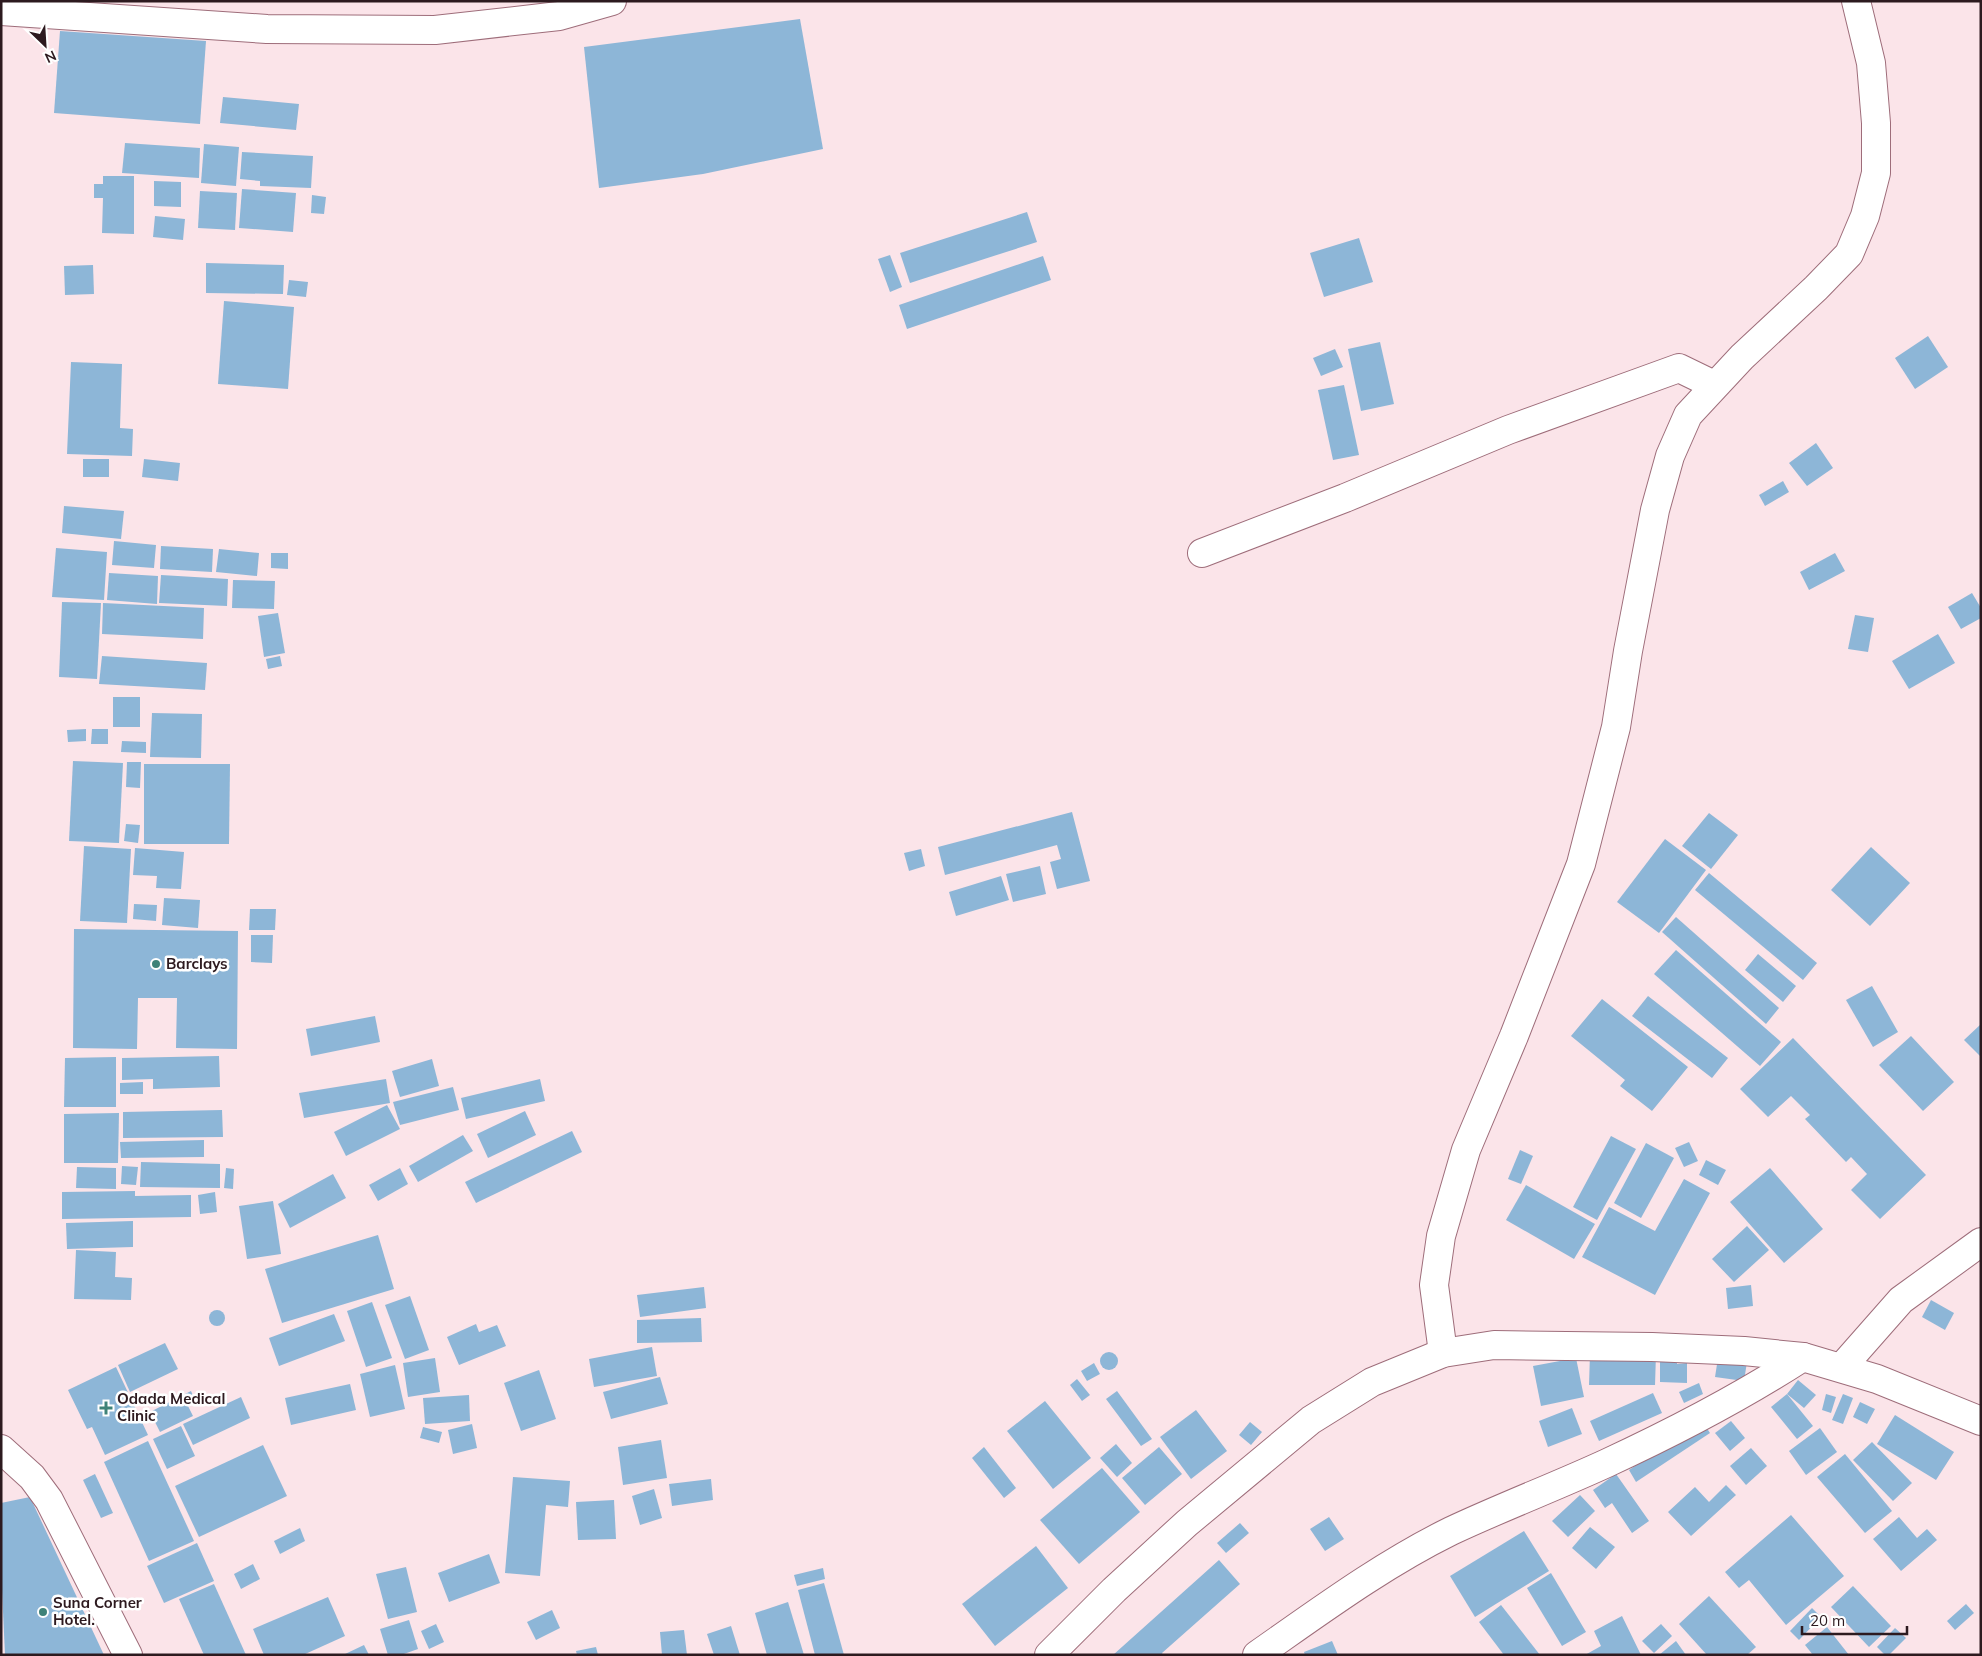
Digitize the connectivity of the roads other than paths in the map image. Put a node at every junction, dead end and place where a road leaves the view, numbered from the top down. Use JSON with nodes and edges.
{"nodes":[{"id":1,"x":612,"y":1,"type":"edge"},
{"id":2,"x":1856,"y":1,"type":"edge"},
{"id":3,"x":1,"y":11,"type":"edge"},
{"id":4,"x":1714,"y":386,"type":"junction"},
{"id":5,"x":1202,"y":553,"type":"dead end"},
{"id":6,"x":1981,"y":1242,"type":"edge"},
{"id":7,"x":1443,"y":1353,"type":"junction"},
{"id":8,"x":1802,"y":1357,"type":"junction"},
{"id":9,"x":1842,"y":1367,"type":"junction"},
{"id":10,"x":1981,"y":1421,"type":"edge"},
{"id":11,"x":1,"y":1449,"type":"edge"},
{"id":12,"x":128,"y":1655,"type":"edge"},
{"id":13,"x":1050,"y":1655,"type":"edge"},
{"id":14,"x":1257,"y":1655,"type":"edge"}],
"edges":[{"from":1,"to":3,"type":"street"},
{"from":2,"to":4,"type":"street"},
{"from":4,"to":5,"type":"street"},
{"from":4,"to":7,"type":"street"},
{"from":6,"to":9,"type":"street"},
{"from":7,"to":8,"type":"street"},
{"from":7,"to":13,"type":"street"},
{"from":8,"to":9,"type":"street"},
{"from":8,"to":14,"type":"street"},
{"from":9,"to":10,"type":"street"},
{"from":11,"to":12,"type":"street"}]}
